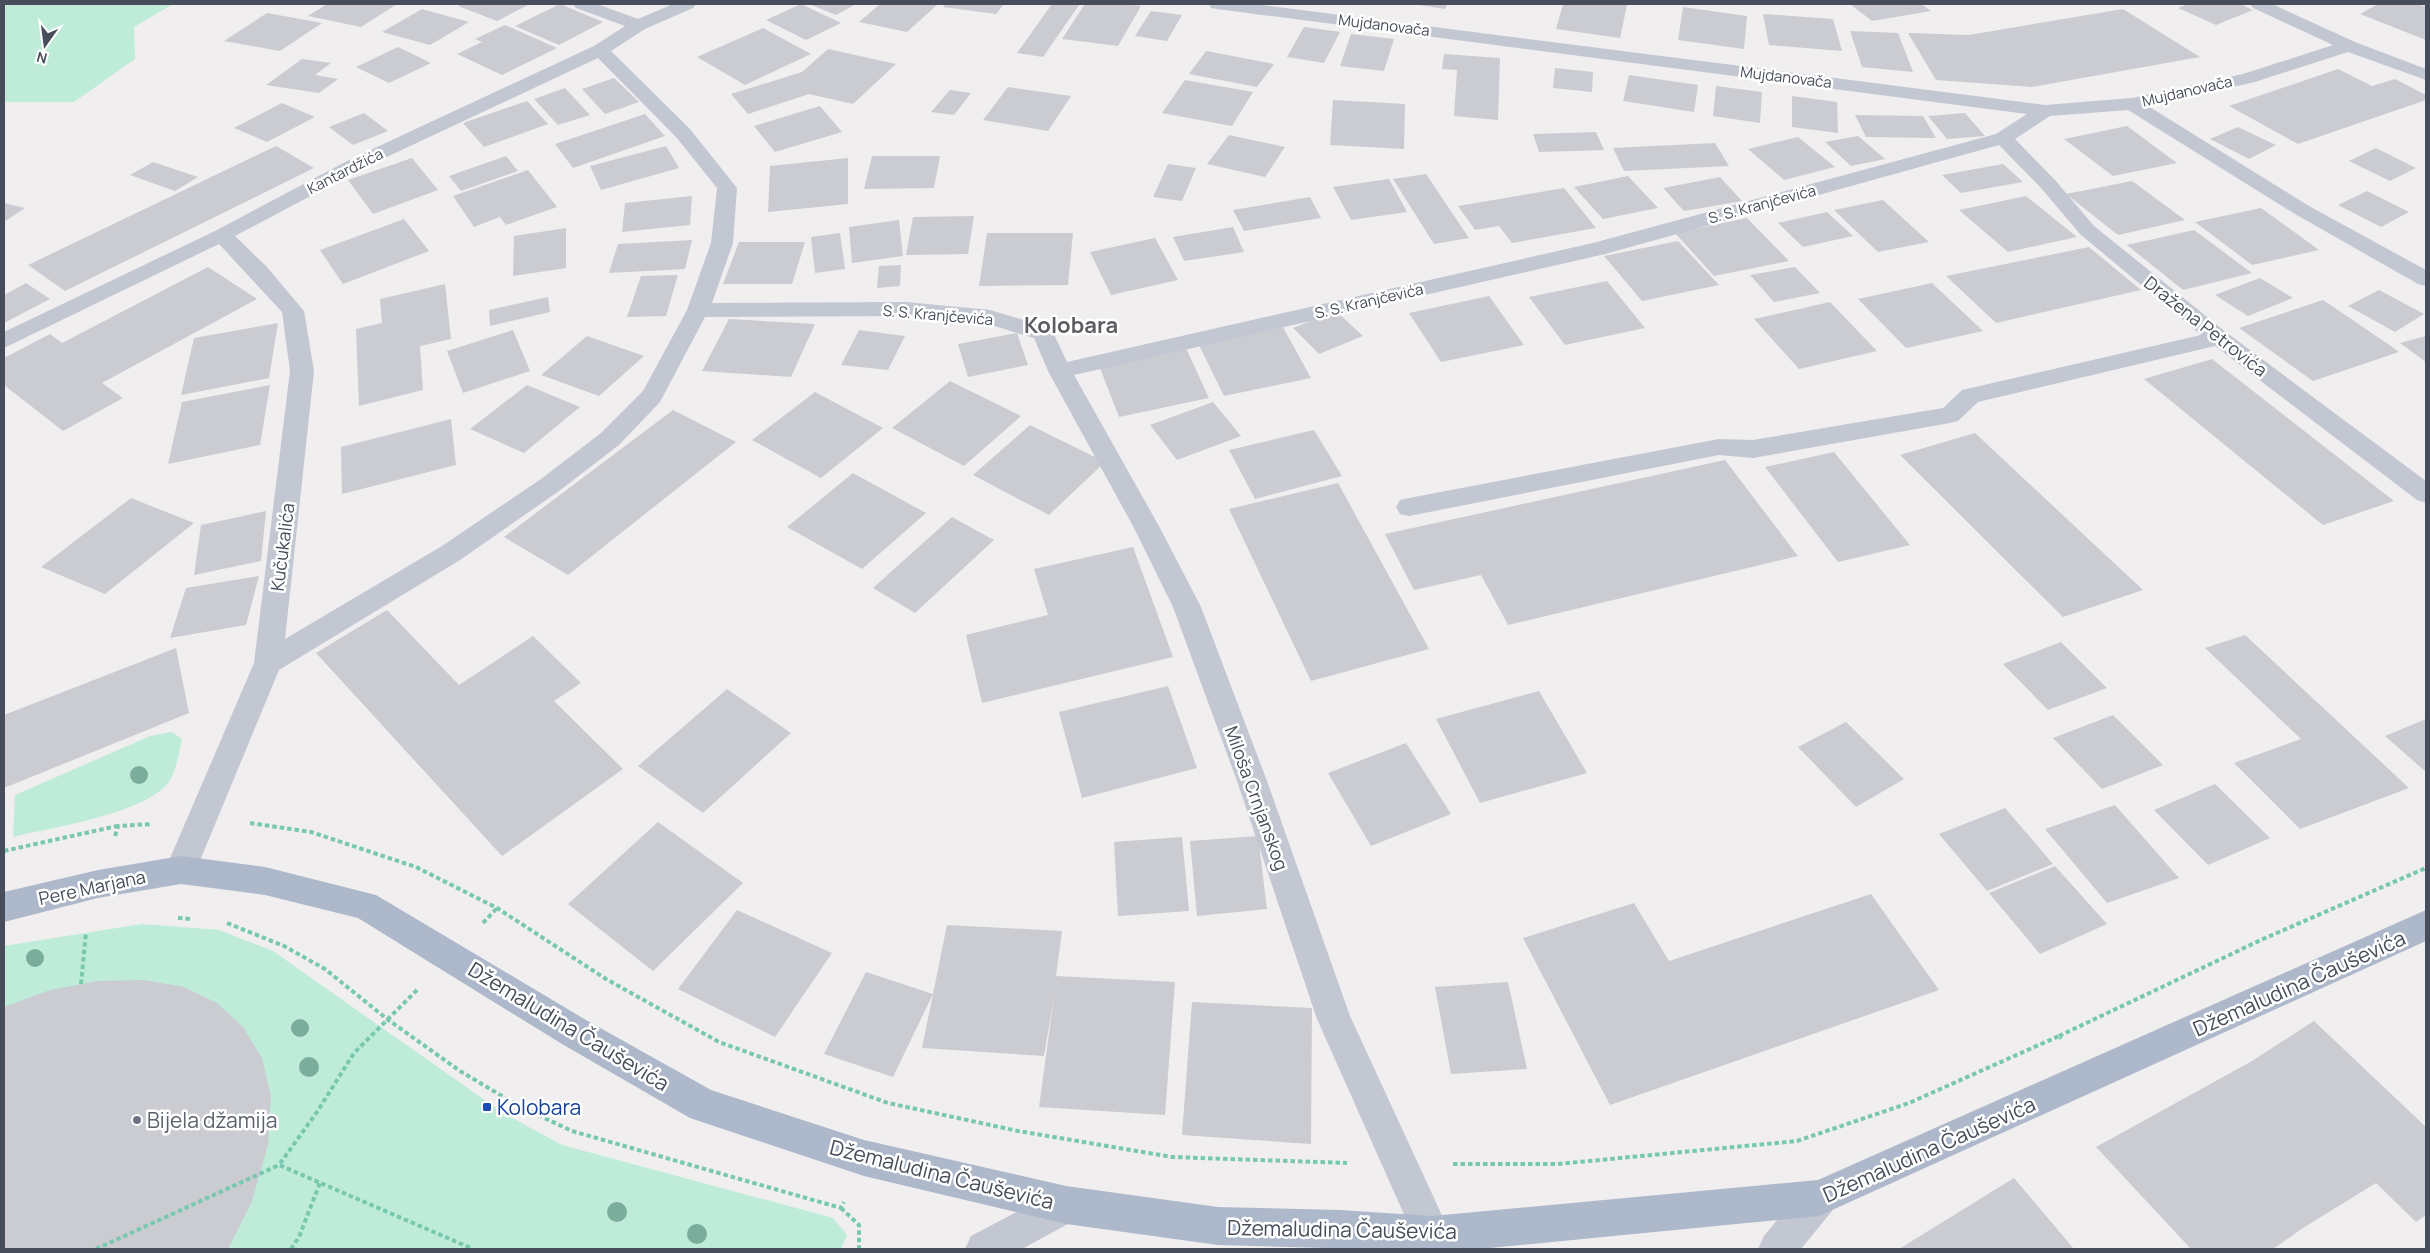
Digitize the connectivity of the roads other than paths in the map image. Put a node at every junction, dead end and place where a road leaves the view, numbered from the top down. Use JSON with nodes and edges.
{"nodes":[{"id":1,"x":582,"y":4,"type":"edge"},
{"id":2,"x":687,"y":4,"type":"edge"},
{"id":3,"x":1217,"y":4,"type":"edge"},
{"id":4,"x":2259,"y":4,"type":"edge"},
{"id":5,"x":639,"y":25,"type":"junction"},
{"id":6,"x":2348,"y":46,"type":"junction"},
{"id":7,"x":600,"y":50,"type":"junction"},
{"id":8,"x":2426,"y":75,"type":"edge"},
{"id":9,"x":2132,"y":104,"type":"junction"},
{"id":10,"x":2045,"y":111,"type":"junction"},
{"id":11,"x":2003,"y":138,"type":"junction"},
{"id":12,"x":222,"y":235,"type":"junction"},
{"id":13,"x":2426,"y":279,"type":"edge"},
{"id":14,"x":698,"y":310,"type":"junction"},
{"id":15,"x":2219,"y":338,"type":"junction"},
{"id":16,"x":4,"y":341,"type":"edge"},
{"id":17,"x":1060,"y":371,"type":"junction"},
{"id":18,"x":2426,"y":494,"type":"edge"},
{"id":19,"x":1409,"y":507,"type":"dead end"},
{"id":20,"x":268,"y":663,"type":"junction"},
{"id":21,"x":181,"y":870,"type":"junction"},
{"id":22,"x":4,"y":907,"type":"edge"},
{"id":23,"x":2426,"y":925,"type":"edge"},
{"id":24,"x":1819,"y":1198,"type":"junction"},
{"id":25,"x":1066,"y":1205,"type":"junction"},
{"id":26,"x":1432,"y":1235,"type":"junction"},
{"id":27,"x":984,"y":1249,"type":"edge"},
{"id":28,"x":1776,"y":1249,"type":"edge"}],
"edges":[{"from":1,"to":5,"type":"street"},
{"from":2,"to":5,"type":"street","name":"Kantardžića"},
{"from":3,"to":10,"type":"street","name":"Mujdanovača"},
{"from":4,"to":6,"type":"street"},
{"from":5,"to":7,"type":"street","name":"Kantardžića"},
{"from":6,"to":8,"type":"street"},
{"from":6,"to":9,"type":"street","name":"Mujdanovača"},
{"from":7,"to":12,"type":"street","name":"Kantardžića"},
{"from":7,"to":14,"type":"street"},
{"from":9,"to":10,"type":"street","name":"Mujdanovača"},
{"from":9,"to":13,"type":"street"},
{"from":10,"to":11,"type":"street","name":"S. S. Kranjčevića"},
{"from":11,"to":15,"type":"street","name":"Dražena Petrovića"},
{"from":11,"to":17,"type":"street","name":"S. S. Kranjčevića"},
{"from":12,"to":16,"type":"street","name":"Kantardžića"},
{"from":12,"to":20,"type":"street","name":"Kučukalića"},
{"from":14,"to":17,"type":"street","name":"S. S. Kranjčevića"},
{"from":14,"to":20,"type":"street"},
{"from":15,"to":18,"type":"street","name":"Dražena Petrovića"},
{"from":15,"to":19,"type":"street"},
{"from":17,"to":26,"type":"street","name":"Miloša Crnjanskog"},
{"from":20,"to":21,"type":"street","name":"Kučukalića"},
{"from":21,"to":22,"type":"main road","name":"Pere Marjana"},
{"from":21,"to":25,"type":"main road","name":"Džemaludina Čauševića"},
{"from":23,"to":24,"type":"main road","name":"Džemaludina Čauševića"},
{"from":24,"to":26,"type":"main road","name":"Džemaludina Čauševića"},
{"from":24,"to":28,"type":"street"},
{"from":25,"to":26,"type":"main road","name":"Džemaludina Čauševića"},
{"from":25,"to":27,"type":"street"}]}
